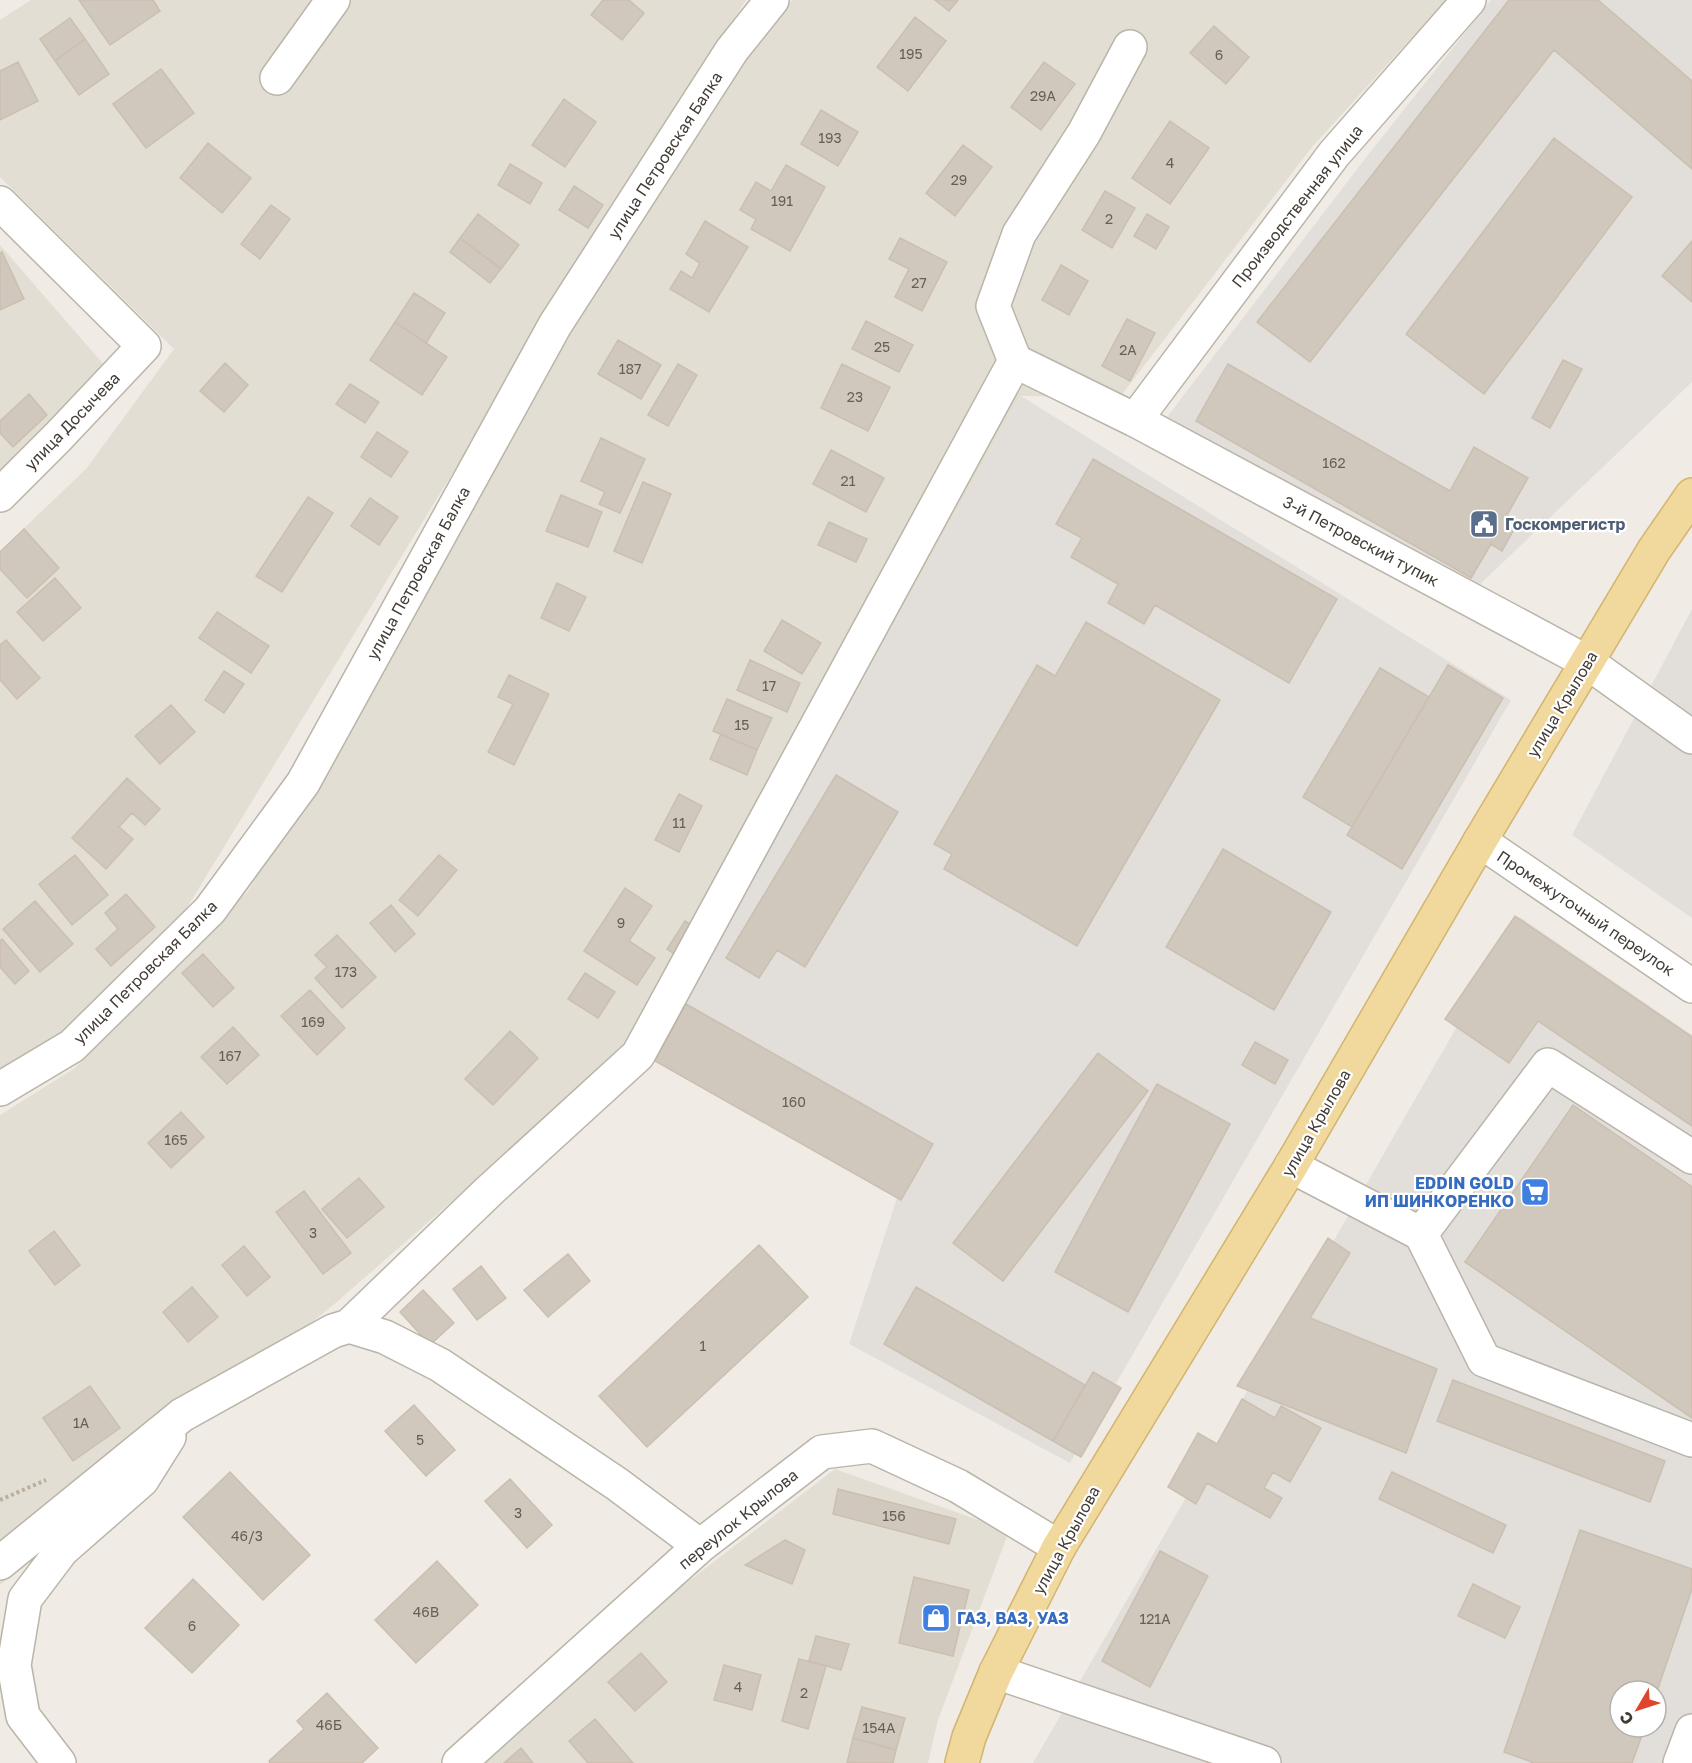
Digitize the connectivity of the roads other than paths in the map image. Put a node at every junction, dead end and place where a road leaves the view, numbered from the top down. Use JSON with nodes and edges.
{"nodes":[{"id":1,"x":333,"y":0,"type":"edge"},
{"id":2,"x":772,"y":0,"type":"edge"},
{"id":3,"x":1469,"y":0,"type":"edge"},
{"id":4,"x":1130,"y":47,"type":"dead end"},
{"id":5,"x":277,"y":78,"type":"dead end"},
{"id":6,"x":0,"y":203,"type":"edge"},
{"id":7,"x":1015,"y":361,"type":"junction"},
{"id":8,"x":1136,"y":420,"type":"junction"},
{"id":9,"x":0,"y":495,"type":"edge"},
{"id":10,"x":1692,"y":495,"type":"edge"},
{"id":11,"x":1587,"y":662,"type":"junction"},
{"id":12,"x":1692,"y":737,"type":"edge"},
{"id":13,"x":1480,"y":841,"type":"junction"},
{"id":14,"x":1692,"y":986,"type":"edge"},
{"id":15,"x":0,"y":1089,"type":"edge"},
{"id":16,"x":1692,"y":1157,"type":"edge"},
{"id":17,"x":1292,"y":1166,"type":"junction"},
{"id":18,"x":1421,"y":1234,"type":"junction"},
{"id":19,"x":349,"y":1326,"type":"junction"},
{"id":20,"x":182,"y":1415,"type":"junction"},
{"id":21,"x":1692,"y":1440,"type":"edge"},
{"id":22,"x":700,"y":1546,"type":"junction"},
{"id":23,"x":1059,"y":1547,"type":"junction"},
{"id":24,"x":0,"y":1563,"type":"edge"},
{"id":25,"x":996,"y":1672,"type":"junction"},
{"id":26,"x":1692,"y":1731,"type":"edge"},
{"id":27,"x":59,"y":1763,"type":"edge"},
{"id":28,"x":459,"y":1763,"type":"edge"},
{"id":29,"x":962,"y":1763,"type":"edge"},
{"id":30,"x":1264,"y":1763,"type":"edge"},
{"id":31,"x":1680,"y":1763,"type":"edge"}],
"edges":[{"from":1,"to":5,"type":"street"},
{"from":2,"to":15,"type":"street","name":"улица Петровская Балка"},
{"from":3,"to":8,"type":"street","name":"Производственная улица"},
{"from":4,"to":7,"type":"street"},
{"from":6,"to":9,"type":"street","name":"улица Досычева"},
{"from":7,"to":8,"type":"street","name":"3-й Петровский тупик"},
{"from":7,"to":19,"type":"street"},
{"from":8,"to":11,"type":"street","name":"3-й Петровский тупик"},
{"from":10,"to":11,"type":"main road","name":"улица Крылова"},
{"from":11,"to":12,"type":"street","name":"3-й Петровский тупик"},
{"from":11,"to":13,"type":"main road","name":"улица Крылова"},
{"from":13,"to":14,"type":"street","name":"Промежуточный переулок"},
{"from":13,"to":17,"type":"main road","name":"улица Крылова"},
{"from":16,"to":18,"type":"street"},
{"from":17,"to":18,"type":"street"},
{"from":17,"to":23,"type":"main road","name":"улица Крылова"},
{"from":18,"to":21,"type":"street"},
{"from":19,"to":20,"type":"street"},
{"from":19,"to":22,"type":"street"},
{"from":20,"to":24,"type":"street"},
{"from":20,"to":27,"type":"street"},
{"from":22,"to":23,"type":"street","name":"переулок Крылова"},
{"from":22,"to":28,"type":"street","name":"переулок Крылова"},
{"from":23,"to":25,"type":"main road","name":"улица Крылова"},
{"from":25,"to":29,"type":"main road","name":"улица Крылова"},
{"from":25,"to":30,"type":"street"},
{"from":26,"to":31,"type":"street"}]}
